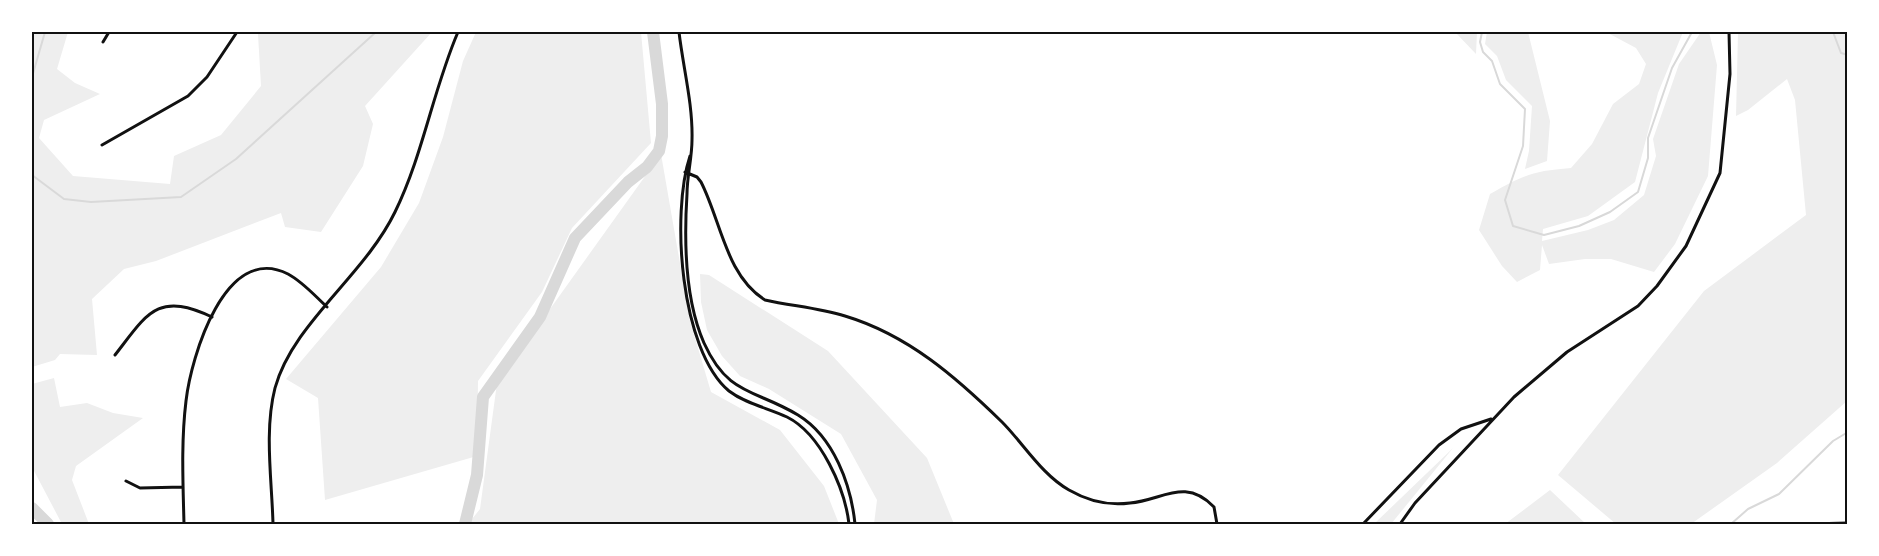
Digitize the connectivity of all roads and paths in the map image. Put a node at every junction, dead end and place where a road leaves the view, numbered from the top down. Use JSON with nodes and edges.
{"nodes":[{"id":1,"x":109,"y":32,"type":"edge"},
{"id":2,"x":237,"y":32,"type":"edge"},
{"id":3,"x":458,"y":32,"type":"edge"},
{"id":4,"x":679,"y":32,"type":"edge"},
{"id":5,"x":1729,"y":32,"type":"edge"},
{"id":6,"x":103,"y":42,"type":"dead end"},
{"id":7,"x":102,"y":145,"type":"dead end"},
{"id":8,"x":691,"y":152,"type":"junction"},
{"id":9,"x":685,"y":172,"type":"junction"},
{"id":10,"x":690,"y":173,"type":"junction"},
{"id":11,"x":327,"y":307,"type":"junction"},
{"id":12,"x":212,"y":317,"type":"junction"},
{"id":13,"x":115,"y":356,"type":"dead end"},
{"id":14,"x":1492,"y":418,"type":"junction"},
{"id":15,"x":126,"y":481,"type":"dead end"},
{"id":16,"x":183,"y":487,"type":"junction"},
{"id":17,"x":1848,"y":523,"type":"edge"},
{"id":18,"x":184,"y":525,"type":"edge"},
{"id":19,"x":273,"y":525,"type":"edge"},
{"id":20,"x":849,"y":525,"type":"edge"},
{"id":21,"x":855,"y":525,"type":"edge"},
{"id":22,"x":1217,"y":525,"type":"edge"},
{"id":23,"x":1363,"y":525,"type":"edge"},
{"id":24,"x":1400,"y":525,"type":"edge"},
{"id":25,"x":1809,"y":525,"type":"edge"}],
"edges":[{"from":1,"to":6,"type":"street"},
{"from":2,"to":7,"type":"street"},
{"from":3,"to":11,"type":"street"},
{"from":4,"to":8,"type":"street"},
{"from":5,"to":14,"type":"street"},
{"from":8,"to":9,"type":"street"},
{"from":8,"to":10,"type":"street"},
{"from":9,"to":10,"type":"street"},
{"from":9,"to":20,"type":"street"},
{"from":10,"to":21,"type":"street"},
{"from":10,"to":22,"type":"street"},
{"from":11,"to":12,"type":"street"},
{"from":11,"to":19,"type":"street"},
{"from":12,"to":13,"type":"street"},
{"from":12,"to":16,"type":"street"},
{"from":14,"to":23,"type":"street"},
{"from":14,"to":24,"type":"street"},
{"from":15,"to":16,"type":"street"},
{"from":16,"to":18,"type":"street"},
{"from":17,"to":25,"type":"street"}]}
